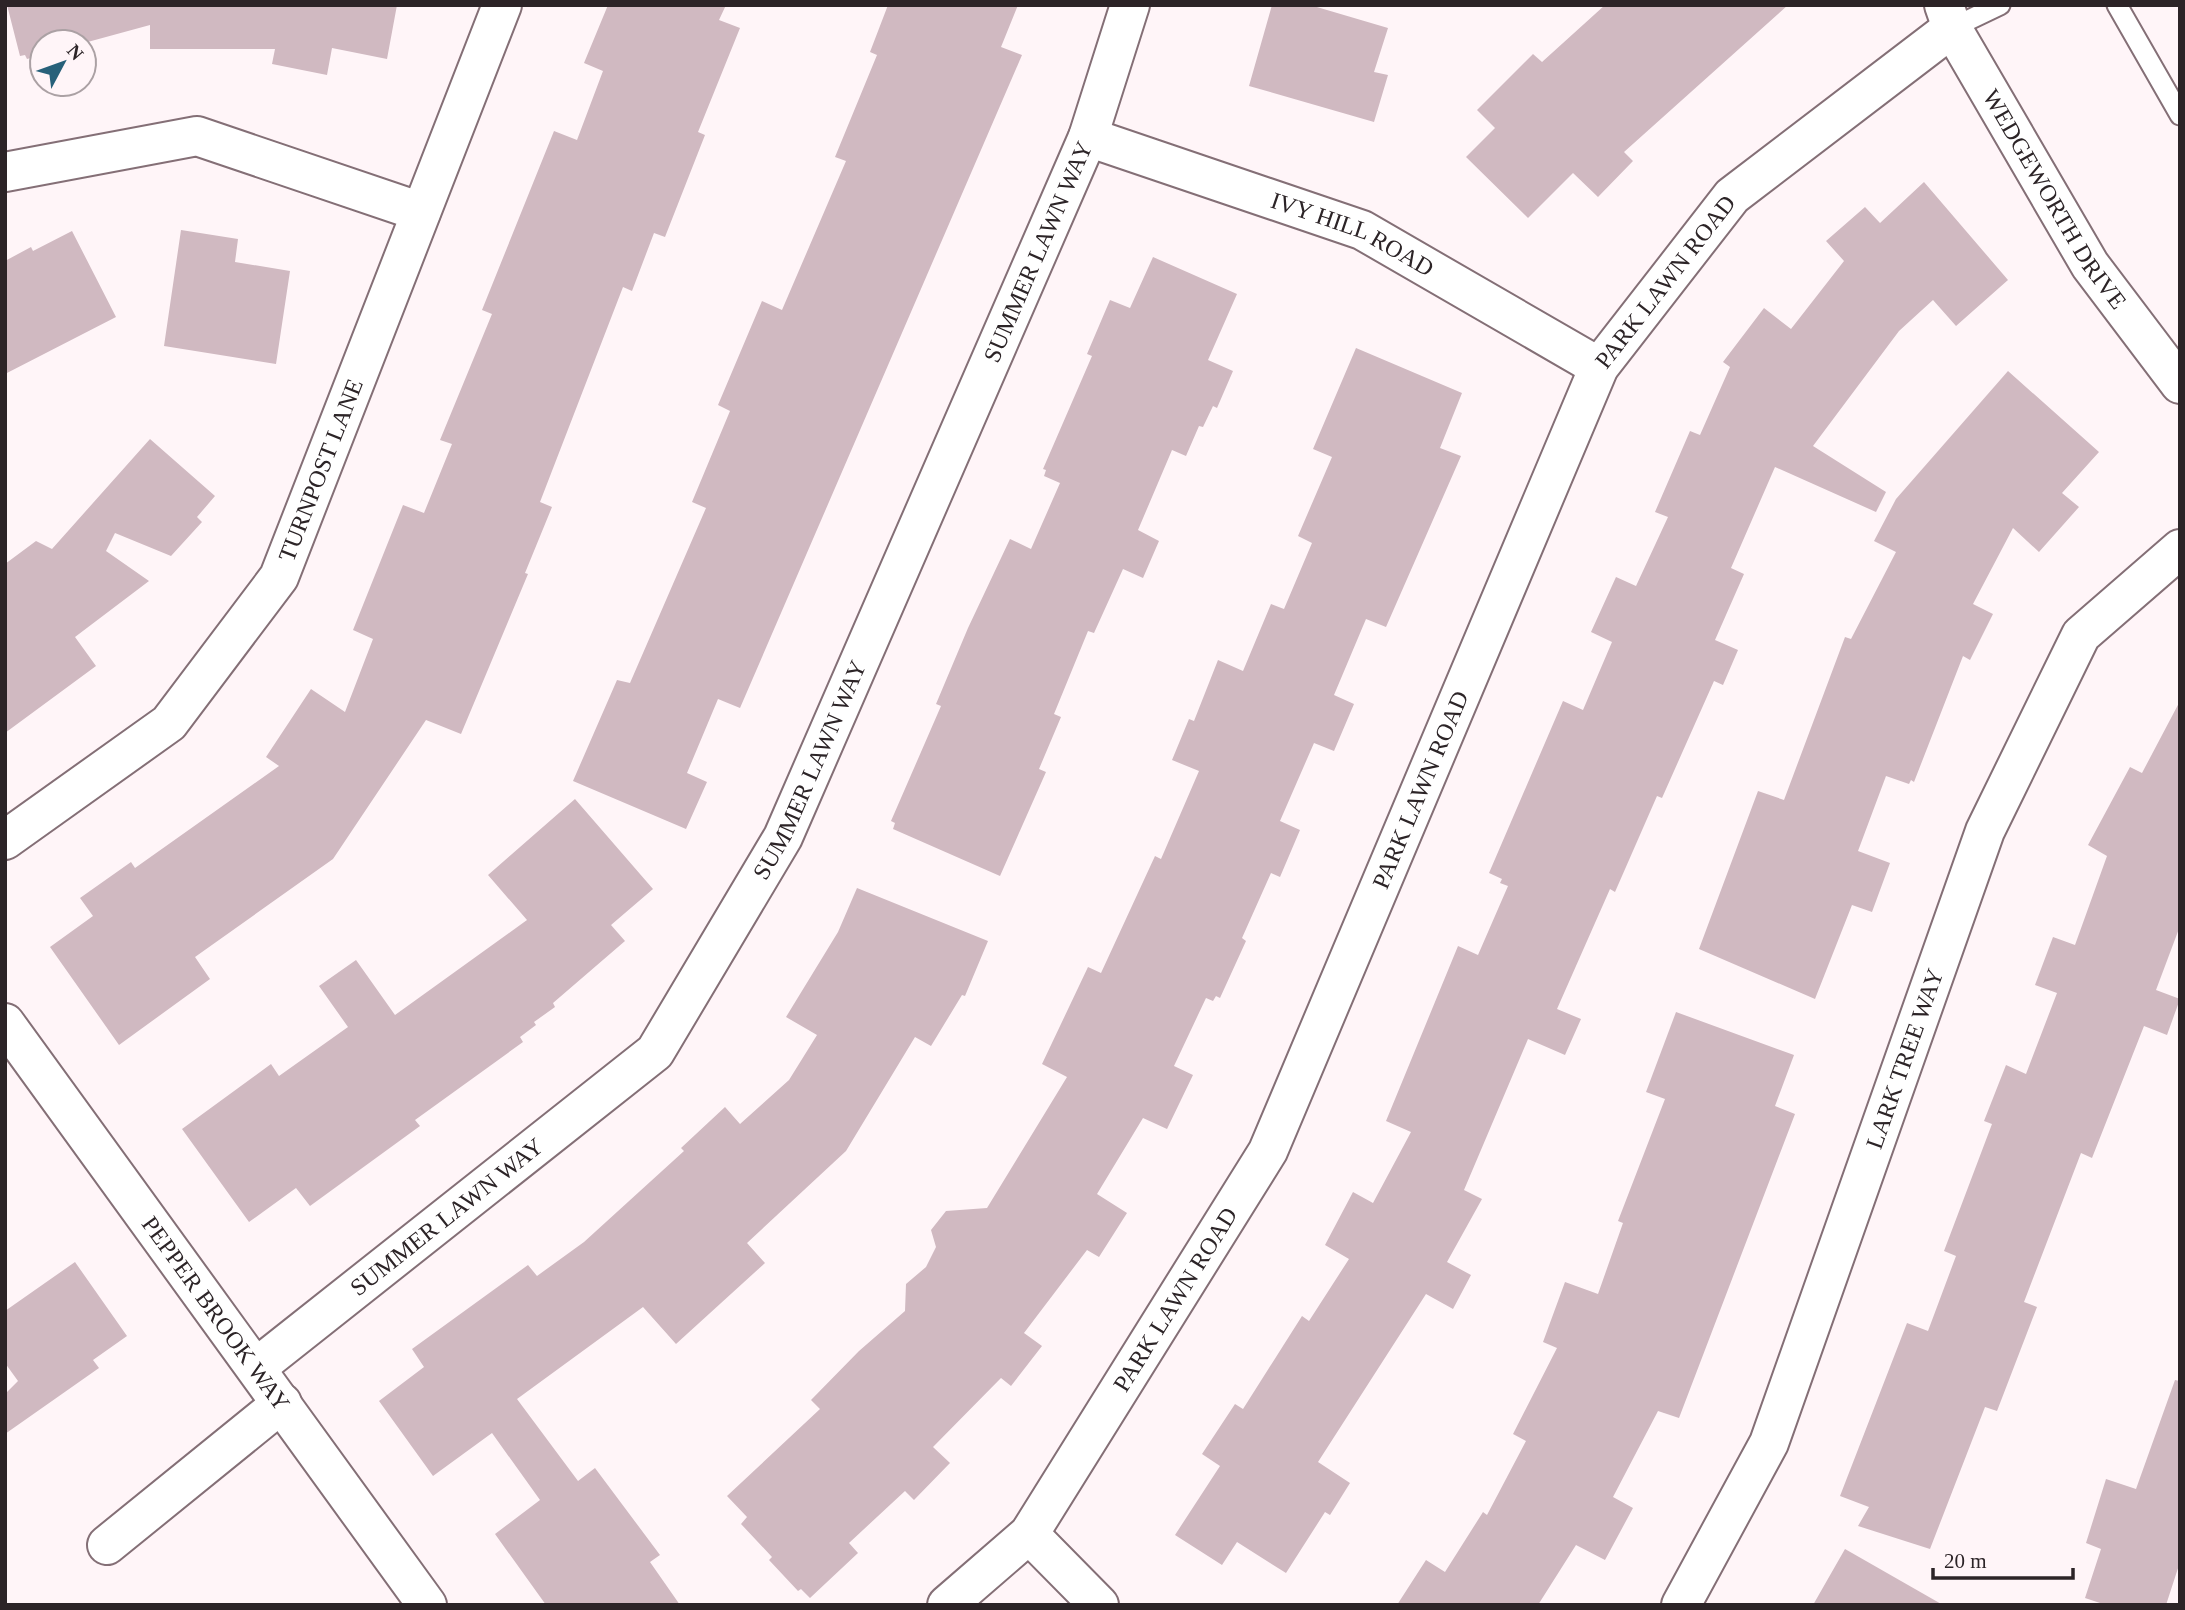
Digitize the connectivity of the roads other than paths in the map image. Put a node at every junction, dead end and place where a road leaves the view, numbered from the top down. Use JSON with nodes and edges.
{"nodes":[{"id":1,"x":502,"y":5,"type":"edge"},
{"id":2,"x":1130,"y":5,"type":"edge"},
{"id":3,"x":2000,"y":5,"type":"edge"},
{"id":4,"x":2117,"y":5,"type":"edge"},
{"id":5,"x":1948,"y":17,"type":"edge"},
{"id":6,"x":2180,"y":115,"type":"edge"},
{"id":7,"x":1088,"y":138,"type":"junction"},
{"id":8,"x":5,"y":172,"type":"edge"},
{"id":9,"x":421,"y":212,"type":"junction"},
{"id":10,"x":1599,"y":367,"type":"junction"},
{"id":11,"x":2180,"y":384,"type":"edge"},
{"id":12,"x":2180,"y":549,"type":"edge"},
{"id":13,"x":5,"y":840,"type":"edge"},
{"id":14,"x":5,"y":1023,"type":"edge"},
{"id":15,"x":257,"y":1367,"type":"junction"},
{"id":16,"x":282,"y":1403,"type":"junction"},
{"id":17,"x":1029,"y":1534,"type":"junction"},
{"id":18,"x":107,"y":1545,"type":"dead end"},
{"id":19,"x":427,"y":1605,"type":"edge"},
{"id":20,"x":947,"y":1605,"type":"edge"},
{"id":21,"x":1099,"y":1605,"type":"edge"},
{"id":22,"x":1681,"y":1605,"type":"edge"}],
"edges":[{"from":1,"to":9,"type":"street","name":"TURNPOST LANE"},
{"from":2,"to":7,"type":"street","name":"SUMMER LAWN WAY"},
{"from":3,"to":5,"type":"lane"},
{"from":4,"to":6,"type":"lane"},
{"from":5,"to":10,"type":"street","name":"PARK LAWN ROAD"},
{"from":5,"to":11,"type":"street","name":"WEDGEWORTH DRIVE"},
{"from":7,"to":10,"type":"street","name":"IVY HILL ROAD"},
{"from":7,"to":15,"type":"street","name":"SUMMER LAWN WAY"},
{"from":8,"to":9,"type":"street"},
{"from":9,"to":13,"type":"street","name":"TURNPOST LANE"},
{"from":10,"to":17,"type":"street","name":"PARK LAWN ROAD"},
{"from":12,"to":22,"type":"street","name":"LARK TREE WAY"},
{"from":14,"to":15,"type":"street","name":"PEPPER BROOK WAY"},
{"from":15,"to":16,"type":"street","name":"PEPPER BROOK WAY"},
{"from":16,"to":18,"type":"street"},
{"from":16,"to":19,"type":"street","name":"PEPPER BROOK WAY"},
{"from":17,"to":20,"type":"street","name":"PARK LAWN ROAD"},
{"from":17,"to":21,"type":"street"}]}
